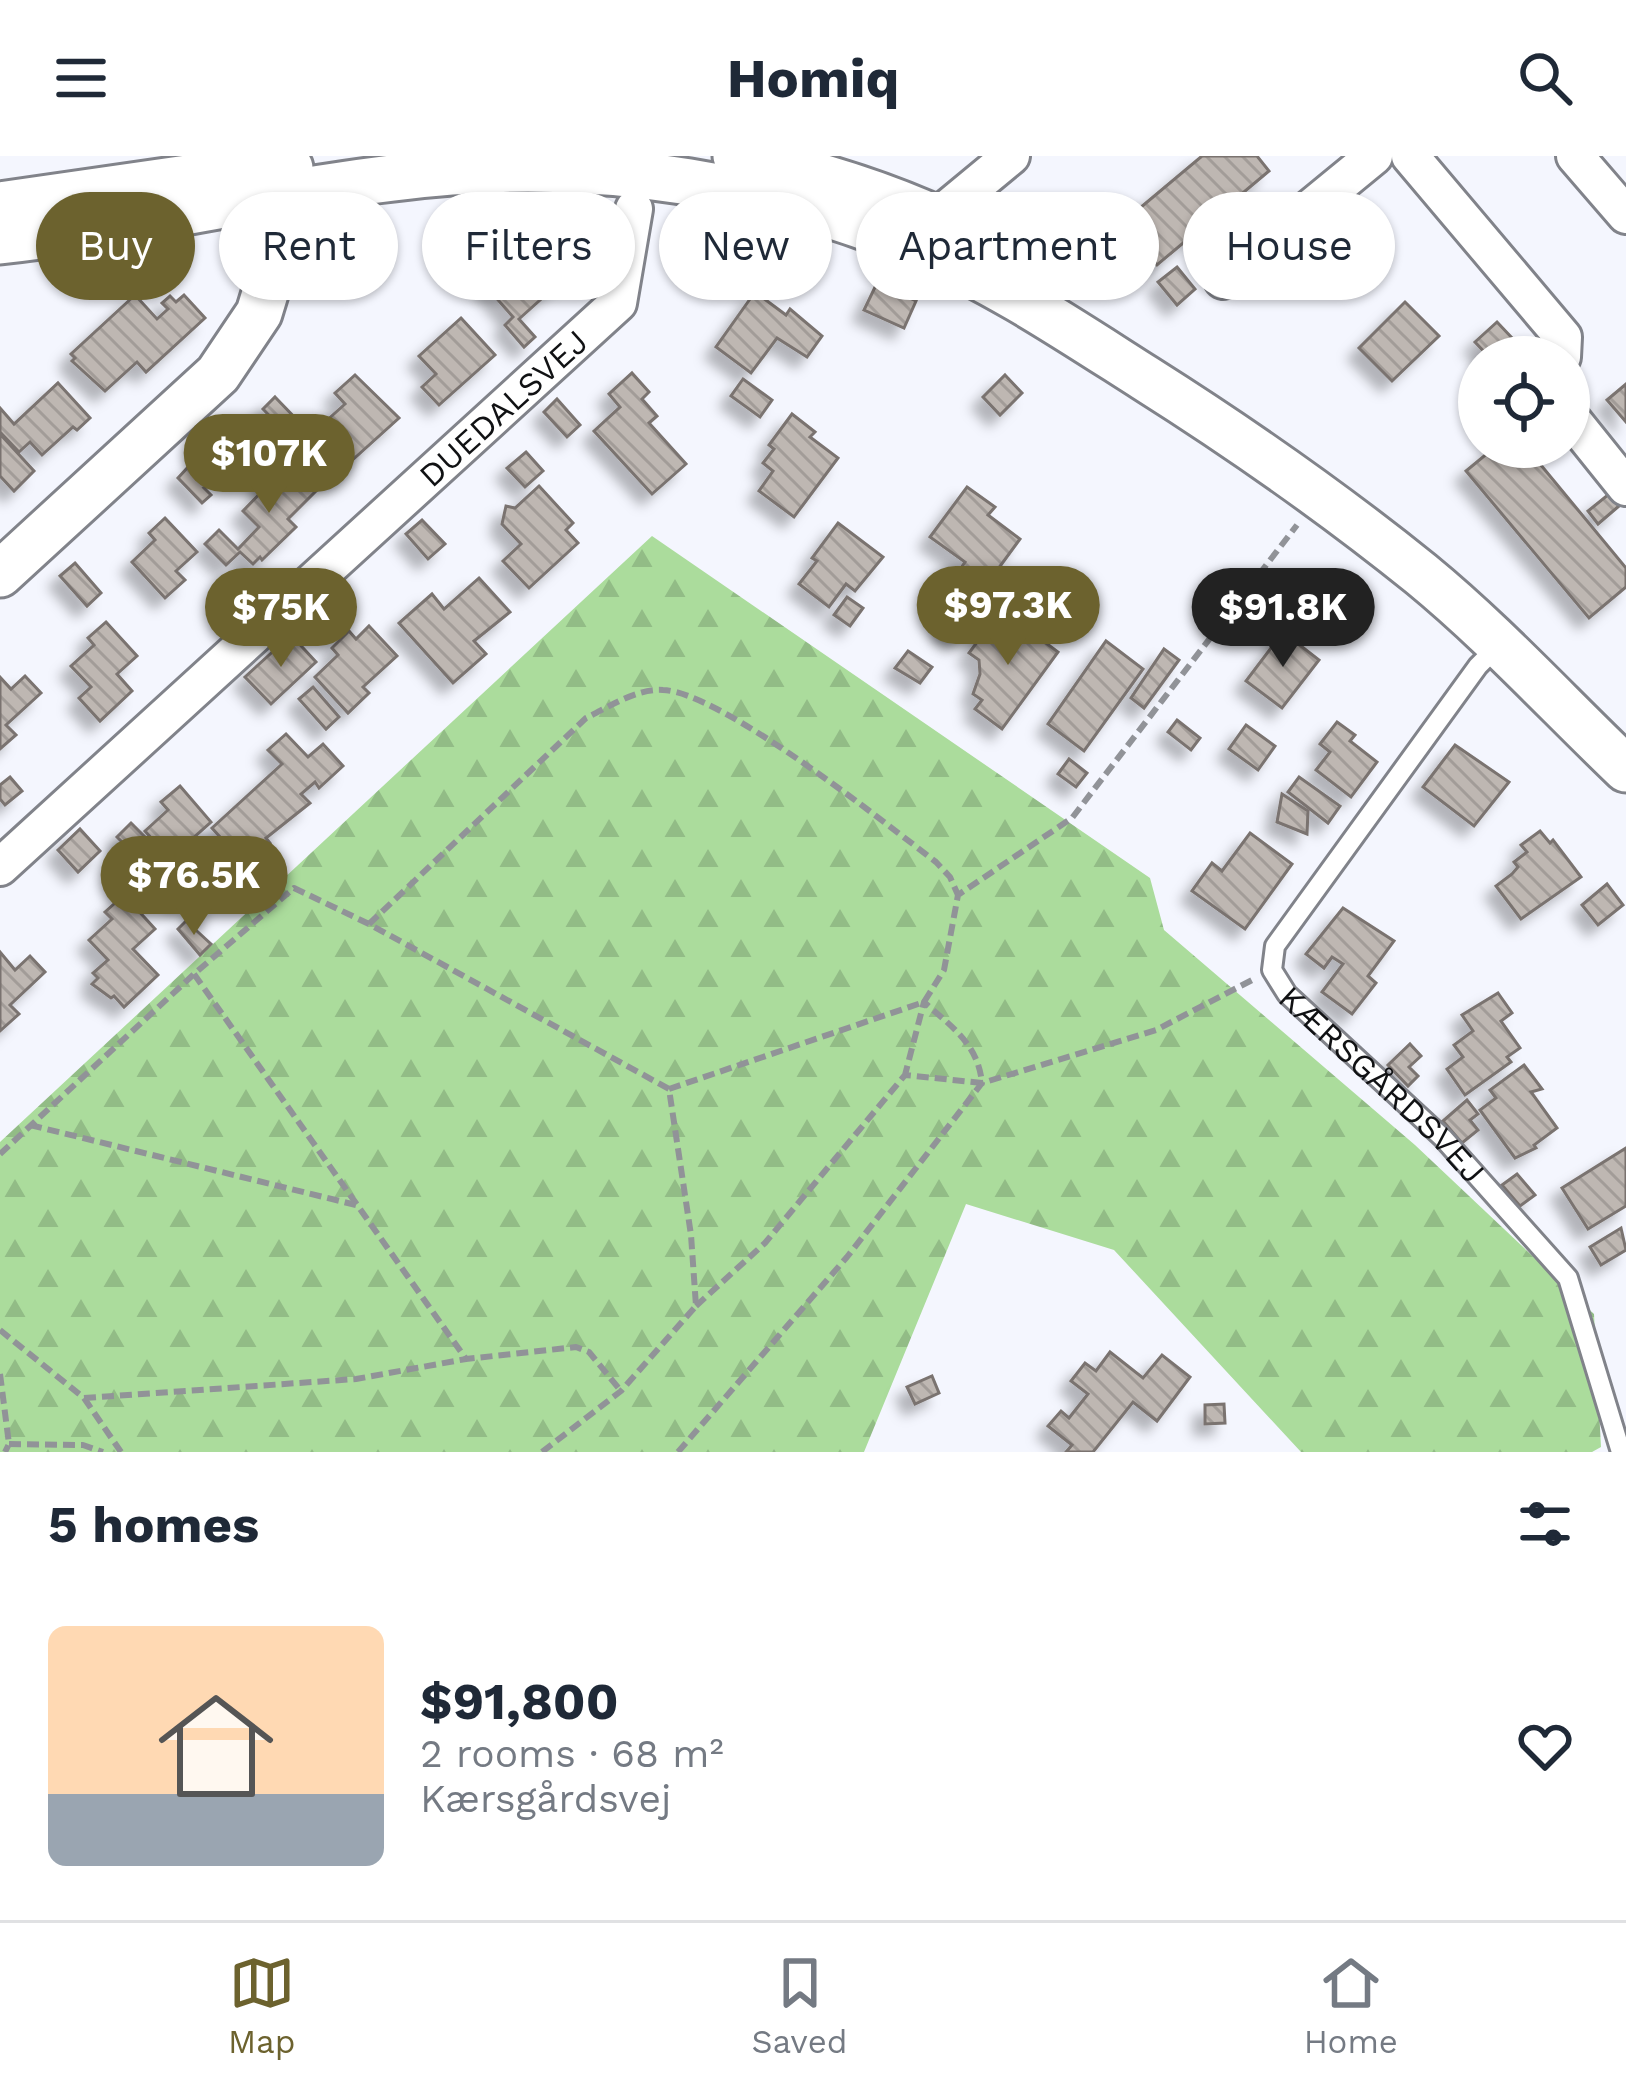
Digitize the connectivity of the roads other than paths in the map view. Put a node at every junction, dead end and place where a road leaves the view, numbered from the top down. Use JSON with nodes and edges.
{"nodes":[{"id":1,"x":338,"y":156,"type":"edge"},
{"id":2,"x":736,"y":156,"type":"edge"},
{"id":3,"x":1011,"y":156,"type":"edge"},
{"id":4,"x":1374,"y":156,"type":"edge"},
{"id":5,"x":1410,"y":156,"type":"edge"},
{"id":6,"x":1575,"y":156,"type":"edge"},
{"id":7,"x":291,"y":178,"type":"junction"},
{"id":8,"x":971,"y":192,"type":"edge"},
{"id":9,"x":1330,"y":192,"type":"edge"},
{"id":10,"x":856,"y":196,"type":"edge"},
{"id":11,"x":0,"y":206,"type":"edge"},
{"id":12,"x":1626,"y":214,"type":"edge"},
{"id":13,"x":856,"y":217,"type":"edge"},
{"id":14,"x":0,"y":241,"type":"edge"},
{"id":15,"x":619,"y":300,"type":"edge"},
{"id":16,"x":1022,"y":300,"type":"edge"},
{"id":17,"x":1562,"y":336,"type":"edge"},
{"id":18,"x":1590,"y":442,"type":"edge"},
{"id":19,"x":1626,"y":487,"type":"edge"},
{"id":20,"x":0,"y":574,"type":"edge"},
{"id":21,"x":1498,"y":646,"type":"junction"},
{"id":22,"x":1558,"y":704,"type":"junction"},
{"id":23,"x":1626,"y":769,"type":"edge"},
{"id":24,"x":1626,"y":802,"type":"edge"},
{"id":25,"x":0,"y":867,"type":"edge"},
{"id":26,"x":1621,"y":1452,"type":"edge"}],
"edges":[{"from":1,"to":7,"type":"street"},
{"from":2,"to":10,"type":"street"},
{"from":3,"to":8,"type":"street"},
{"from":4,"to":9,"type":"street"},
{"from":5,"to":17,"type":"street"},
{"from":6,"to":12,"type":"street"},
{"from":7,"to":11,"type":"street"},
{"from":7,"to":13,"type":"street"},
{"from":7,"to":14,"type":"street"},
{"from":7,"to":20,"type":"street"},
{"from":15,"to":25,"type":"street","name":"DUEDALSVEJ"},
{"from":16,"to":21,"type":"street"},
{"from":18,"to":19,"type":"street"},
{"from":21,"to":22,"type":"street"},
{"from":21,"to":26,"type":"lane","name":"KÆRSGÅRDSVEJ"},
{"from":22,"to":23,"type":"street"},
{"from":22,"to":24,"type":"street"}]}
